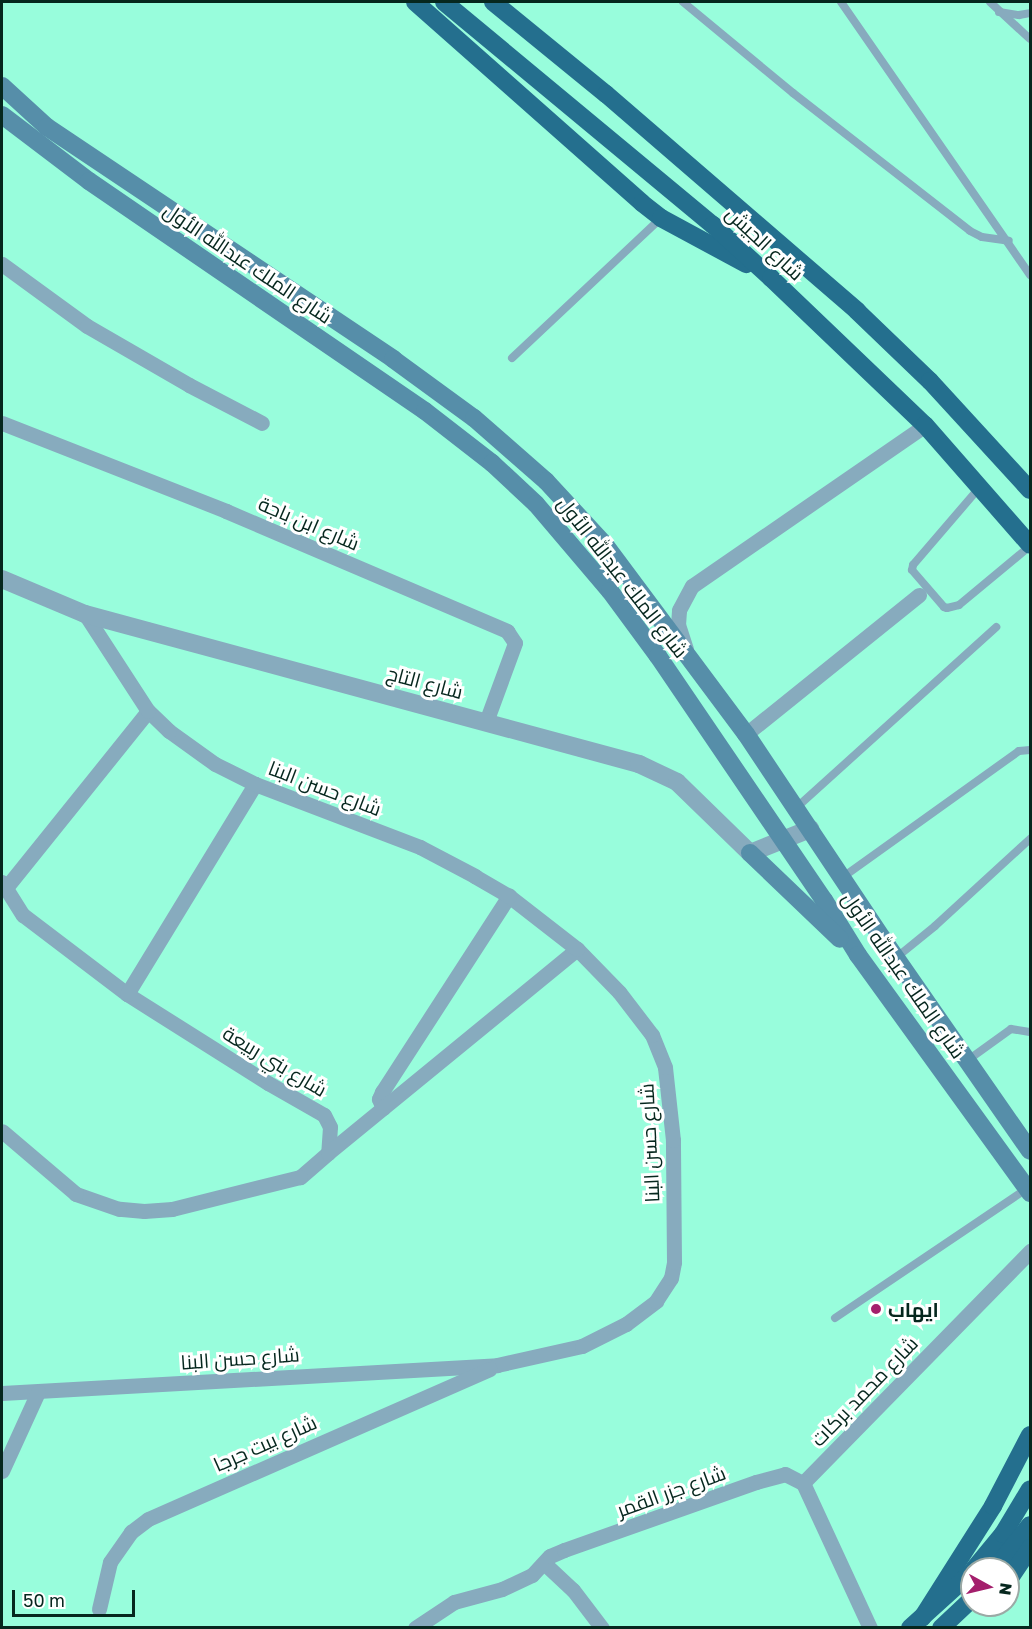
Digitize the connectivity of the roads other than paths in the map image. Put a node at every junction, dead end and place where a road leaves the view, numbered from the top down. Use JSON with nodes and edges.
{"nodes":[{"id":1,"x":415,"y":2,"type":"edge"},
{"id":2,"x":444,"y":2,"type":"edge"},
{"id":3,"x":493,"y":2,"type":"edge"},
{"id":4,"x":683,"y":2,"type":"edge"},
{"id":5,"x":841,"y":2,"type":"edge"},
{"id":6,"x":990,"y":2,"type":"edge"},
{"id":7,"x":999,"y":12,"type":"junction"},
{"id":8,"x":1030,"y":13,"type":"edge"},
{"id":9,"x":1030,"y":39,"type":"edge"},
{"id":10,"x":2,"y":86,"type":"edge"},
{"id":11,"x":2,"y":115,"type":"edge"},
{"id":12,"x":661,"y":218,"type":"junction"},
{"id":13,"x":1009,"y":241,"type":"junction"},
{"id":14,"x":2,"y":264,"type":"edge"},
{"id":15,"x":1030,"y":275,"type":"edge"},
{"id":16,"x":771,"y":278,"type":"junction"},
{"id":17,"x":512,"y":358,"type":"dead end"},
{"id":18,"x":2,"y":423,"type":"edge"},
{"id":19,"x":262,"y":423,"type":"dead end"},
{"id":20,"x":925,"y":425,"type":"junction"},
{"id":21,"x":980,"y":487,"type":"junction"},
{"id":22,"x":1030,"y":490,"type":"edge"},
{"id":23,"x":1030,"y":545,"type":"edge"},
{"id":24,"x":2,"y":579,"type":"edge"},
{"id":25,"x":920,"y":595,"type":"dead end"},
{"id":26,"x":85,"y":614,"type":"junction"},
{"id":27,"x":996,"y":627,"type":"dead end"},
{"id":28,"x":686,"y":652,"type":"junction"},
{"id":29,"x":148,"y":711,"type":"junction"},
{"id":30,"x":486,"y":722,"type":"junction"},
{"id":31,"x":746,"y":734,"type":"junction"},
{"id":32,"x":1030,"y":750,"type":"edge"},
{"id":33,"x":255,"y":784,"type":"junction"},
{"id":34,"x":796,"y":808,"type":"junction"},
{"id":35,"x":810,"y":829,"type":"junction"},
{"id":36,"x":1030,"y":839,"type":"edge"},
{"id":37,"x":782,"y":840,"type":"junction"},
{"id":38,"x":750,"y":853,"type":"junction"},
{"id":39,"x":841,"y":878,"type":"junction"},
{"id":40,"x":3,"y":886,"type":"edge"},
{"id":41,"x":509,"y":896,"type":"junction"},
{"id":42,"x":577,"y":949,"type":"junction"},
{"id":43,"x":858,"y":955,"type":"junction"},
{"id":44,"x":895,"y":958,"type":"junction"},
{"id":45,"x":127,"y":994,"type":"junction"},
{"id":46,"x":1030,"y":1032,"type":"edge"},
{"id":47,"x":966,"y":1061,"type":"junction"},
{"id":48,"x":382,"y":1108,"type":"junction"},
{"id":49,"x":2,"y":1131,"type":"edge"},
{"id":50,"x":1030,"y":1151,"type":"edge"},
{"id":51,"x":328,"y":1153,"type":"junction"},
{"id":52,"x":1029,"y":1191,"type":"edge"},
{"id":53,"x":1030,"y":1251,"type":"edge"},
{"id":54,"x":834,"y":1318,"type":"dead end"},
{"id":55,"x":497,"y":1365,"type":"junction"},
{"id":56,"x":38,"y":1392,"type":"junction"},
{"id":57,"x":2,"y":1393,"type":"edge"},
{"id":58,"x":1030,"y":1435,"type":"edge"},
{"id":59,"x":2,"y":1471,"type":"edge"},
{"id":60,"x":803,"y":1483,"type":"junction"},
{"id":61,"x":1030,"y":1489,"type":"edge"},
{"id":62,"x":1030,"y":1525,"type":"edge"},
{"id":63,"x":1030,"y":1548,"type":"edge"},
{"id":64,"x":984,"y":1557,"type":"edge"},
{"id":65,"x":1005,"y":1557,"type":"edge"},
{"id":66,"x":1020,"y":1563,"type":"edge"},
{"id":67,"x":545,"y":1564,"type":"junction"},
{"id":68,"x":960,"y":1583,"type":"edge"},
{"id":69,"x":99,"y":1609,"type":"dead end"},
{"id":70,"x":960,"y":1611,"type":"edge"},
{"id":71,"x":916,"y":1623,"type":"edge"},
{"id":72,"x":415,"y":1628,"type":"edge"},
{"id":73,"x":602,"y":1628,"type":"edge"},
{"id":74,"x":870,"y":1628,"type":"edge"},
{"id":75,"x":941,"y":1628,"type":"edge"}],
"edges":[{"from":1,"to":12,"type":"highway"},
{"from":2,"to":16,"type":"highway","name":"شارع الجيش"},
{"from":3,"to":22,"type":"highway","name":"شارع الجيش"},
{"from":4,"to":13,"type":"lane"},
{"from":5,"to":13,"type":"lane"},
{"from":6,"to":7,"type":"lane"},
{"from":7,"to":8,"type":"lane"},
{"from":7,"to":9,"type":"lane"},
{"from":10,"to":28,"type":"main road","name":"شارع الملك عبدالله الأول"},
{"from":11,"to":37,"type":"main road","name":"شارع الملك عبدالله الأول"},
{"from":12,"to":16,"type":"highway"},
{"from":12,"to":17,"type":"lane"},
{"from":13,"to":15,"type":"lane"},
{"from":14,"to":19,"type":"street"},
{"from":16,"to":20,"type":"highway","name":"شارع الجيش"},
{"from":18,"to":30,"type":"street","name":"شارع ابن باجة"},
{"from":20,"to":21,"type":"highway","name":"شارع الجيش"},
{"from":20,"to":28,"type":"street"},
{"from":21,"to":23,"type":"highway","name":"شارع الجيش"},
{"from":21,"to":23,"type":"lane"},
{"from":24,"to":26,"type":"street","name":"شارع التاج"},
{"from":25,"to":31,"type":"street"},
{"from":26,"to":29,"type":"street","name":"شارع حسن البنا"},
{"from":26,"to":30,"type":"street","name":"شارع التاج"},
{"from":27,"to":34,"type":"lane"},
{"from":28,"to":31,"type":"main road","name":"شارع الملك عبدالله الأول"},
{"from":29,"to":33,"type":"street","name":"شارع حسن البنا"},
{"from":29,"to":40,"type":"street"},
{"from":30,"to":38,"type":"street","name":"شارع التاج"},
{"from":31,"to":34,"type":"main road","name":"شارع الملك عبدالله الأول"},
{"from":32,"to":39,"type":"lane"},
{"from":33,"to":41,"type":"street","name":"شارع حسن البنا"},
{"from":33,"to":45,"type":"street"},
{"from":34,"to":35,"type":"main road","name":"شارع الملك عبدالله الأول"},
{"from":35,"to":37,"type":"street"},
{"from":35,"to":39,"type":"main road","name":"شارع الملك عبدالله الأول"},
{"from":36,"to":44,"type":"lane"},
{"from":37,"to":38,"type":"street"},
{"from":37,"to":43,"type":"main road","name":"شارع الملك عبدالله الأول"},
{"from":38,"to":43,"type":"main road"},
{"from":39,"to":44,"type":"main road","name":"شارع الملك عبدالله الأول"},
{"from":40,"to":45,"type":"street","name":"شارع بني ربيعة"},
{"from":41,"to":42,"type":"street","name":"شارع حسن البنا"},
{"from":41,"to":48,"type":"street"},
{"from":42,"to":48,"type":"street"},
{"from":42,"to":55,"type":"street","name":"شارع حسن البنا"},
{"from":43,"to":52,"type":"main road","name":"شارع الملك عبدالله الأول"},
{"from":44,"to":47,"type":"main road","name":"شارع الملك عبدالله الأول"},
{"from":45,"to":51,"type":"street","name":"شارع بني ربيعة"},
{"from":46,"to":47,"type":"lane"},
{"from":47,"to":50,"type":"main road","name":"شارع الملك عبدالله الأول"},
{"from":48,"to":51,"type":"street"},
{"from":49,"to":51,"type":"street"},
{"from":52,"to":54,"type":"lane"},
{"from":53,"to":60,"type":"street","name":"شارع محمد بركات"},
{"from":55,"to":56,"type":"street","name":"شارع حسن البنا"},
{"from":55,"to":69,"type":"street","name":"شارع بيت جرجا"},
{"from":56,"to":57,"type":"street","name":"شارع حسن البنا"},
{"from":56,"to":59,"type":"street"},
{"from":58,"to":71,"type":"highway"},
{"from":60,"to":67,"type":"street","name":"شارع جزر القمر"},
{"from":60,"to":74,"type":"street"},
{"from":61,"to":64,"type":"highway"},
{"from":62,"to":65,"type":"highway"},
{"from":63,"to":66,"type":"highway"},
{"from":67,"to":72,"type":"street","name":"شارع جزر القمر"},
{"from":67,"to":73,"type":"street"},
{"from":68,"to":71,"type":"highway"},
{"from":70,"to":75,"type":"highway"}]}
